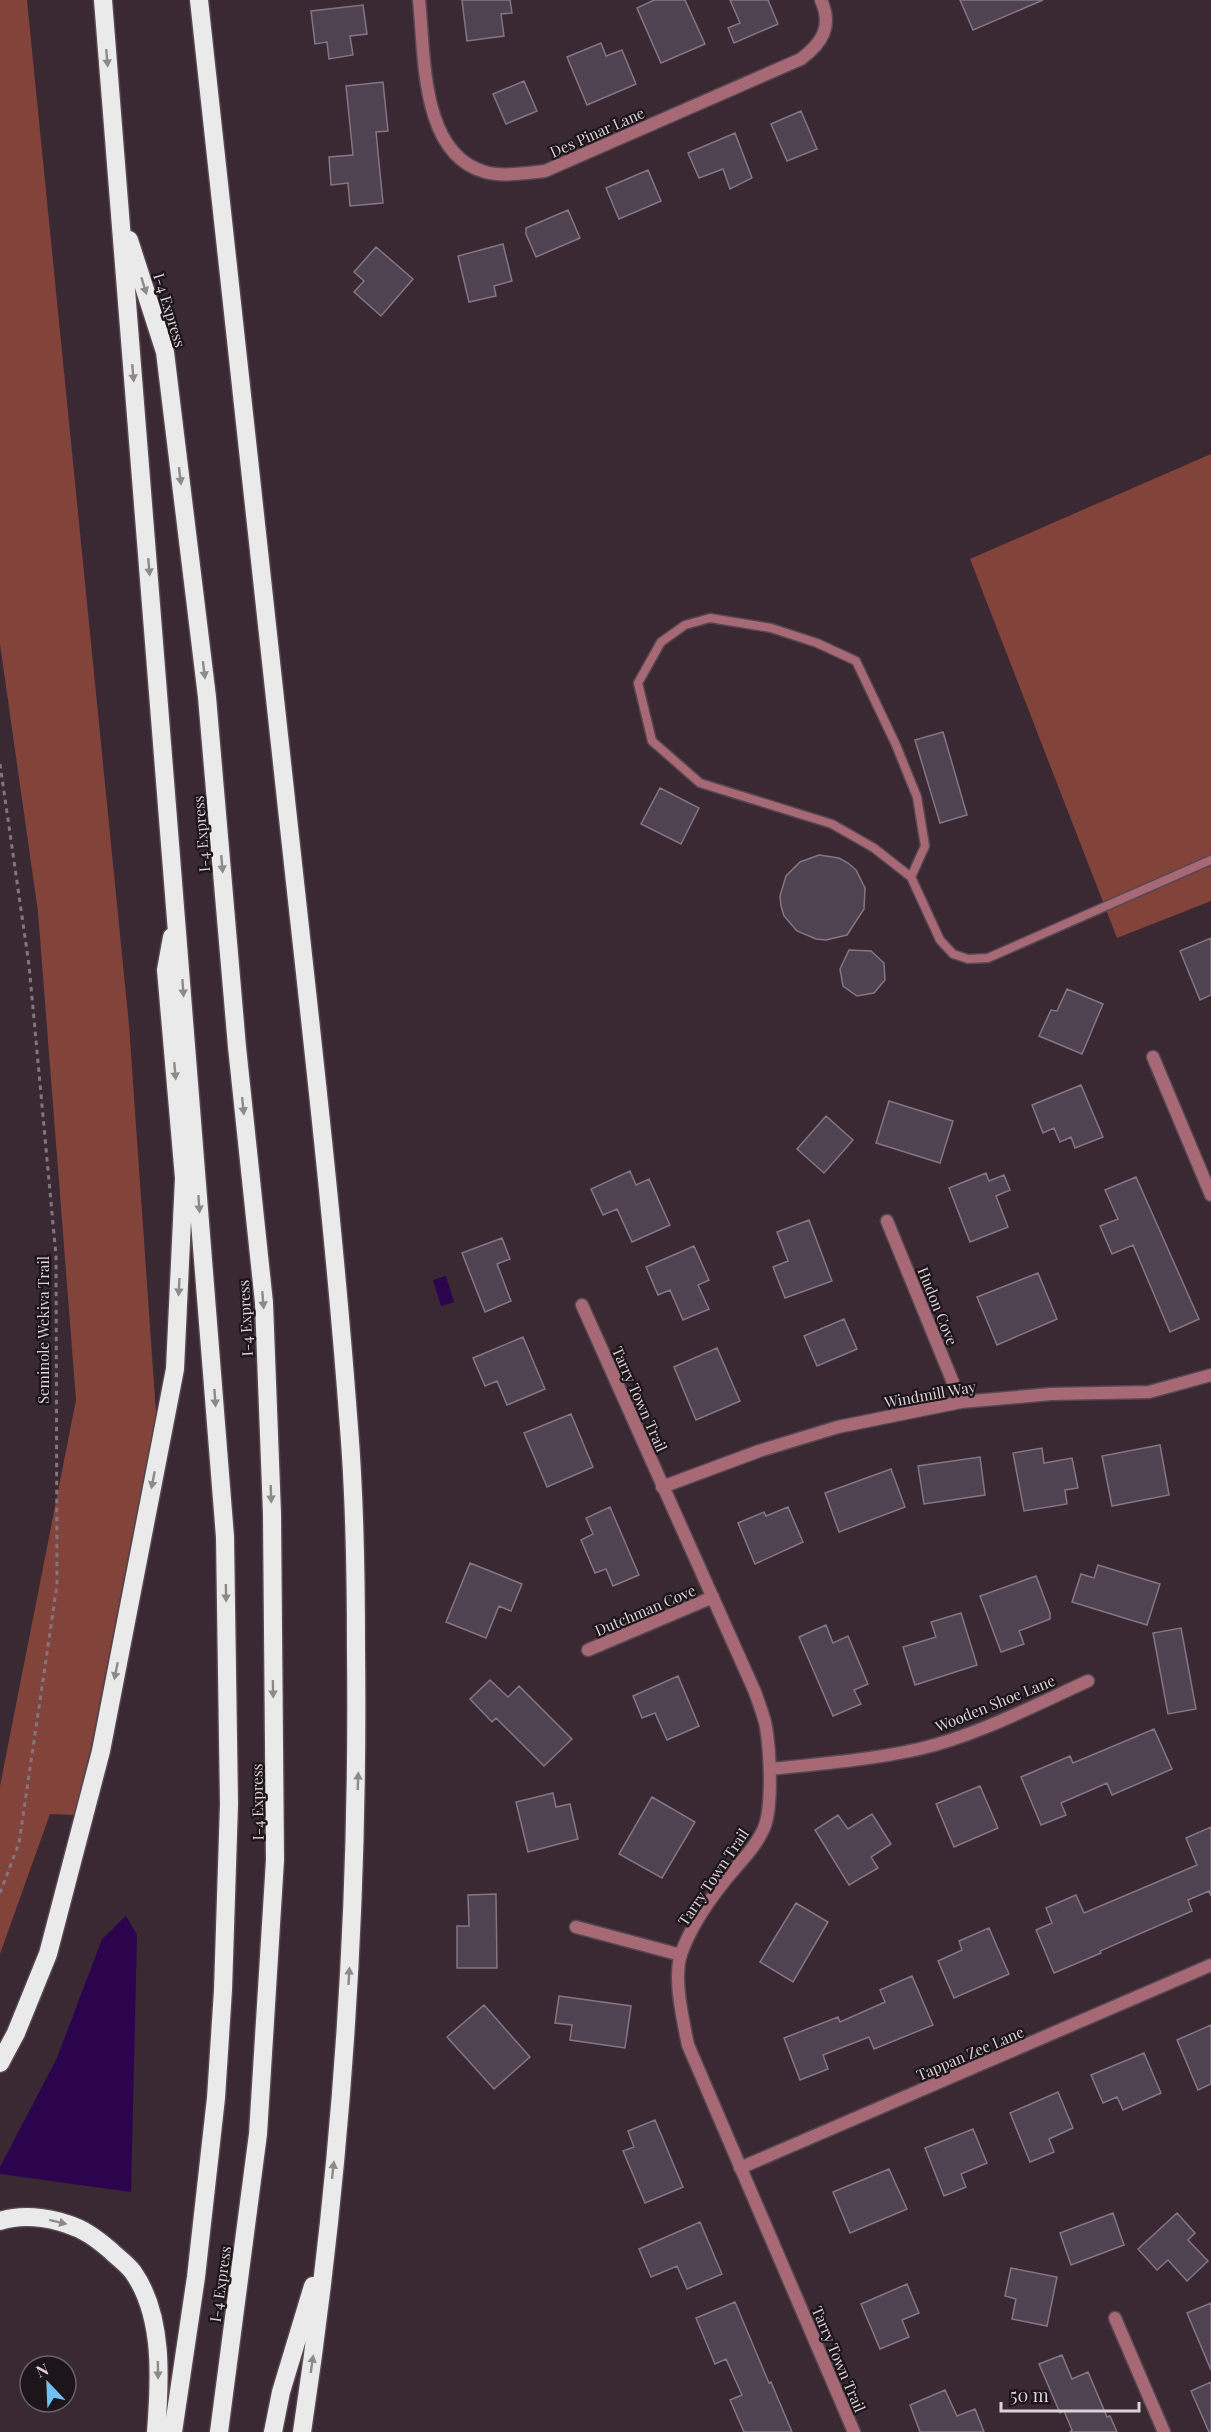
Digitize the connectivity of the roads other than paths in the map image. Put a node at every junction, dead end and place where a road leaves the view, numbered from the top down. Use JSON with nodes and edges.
{"nodes":[{"id":1,"x":103,"y":0,"type":"edge"},
{"id":2,"x":199,"y":0,"type":"edge"},
{"id":3,"x":419,"y":0,"type":"edge"},
{"id":4,"x":821,"y":0,"type":"edge"},
{"id":5,"x":120,"y":210,"type":"junction"},
{"id":6,"x":1211,"y":860,"type":"edge"},
{"id":7,"x":911,"y":877,"type":"junction"},
{"id":8,"x":176,"y":909,"type":"junction"},
{"id":9,"x":1153,"y":1057,"type":"dead end"},
{"id":10,"x":1211,"y":1194,"type":"edge"},
{"id":11,"x":887,"y":1221,"type":"dead end"},
{"id":12,"x":582,"y":1305,"type":"dead end"},
{"id":13,"x":1211,"y":1375,"type":"edge"},
{"id":14,"x":961,"y":1402,"type":"junction"},
{"id":15,"x":662,"y":1487,"type":"junction"},
{"id":16,"x":713,"y":1598,"type":"junction"},
{"id":17,"x":588,"y":1650,"type":"dead end"},
{"id":18,"x":1088,"y":1681,"type":"dead end"},
{"id":19,"x":770,"y":1769,"type":"junction"},
{"id":20,"x":576,"y":1928,"type":"dead end"},
{"id":21,"x":681,"y":1955,"type":"junction"},
{"id":22,"x":1211,"y":1965,"type":"edge"},
{"id":23,"x":0,"y":2063,"type":"edge"},
{"id":24,"x":740,"y":2168,"type":"junction"},
{"id":25,"x":0,"y":2221,"type":"edge"},
{"id":26,"x":325,"y":2245,"type":"junction"},
{"id":27,"x":1115,"y":2318,"type":"dead end"},
{"id":28,"x":156,"y":2432,"type":"edge"},
{"id":29,"x":173,"y":2432,"type":"edge"},
{"id":30,"x":219,"y":2432,"type":"edge"},
{"id":31,"x":273,"y":2432,"type":"edge"},
{"id":32,"x":302,"y":2432,"type":"edge"},
{"id":33,"x":854,"y":2432,"type":"edge"},
{"id":34,"x":1164,"y":2432,"type":"edge"}],
"edges":[{"from":1,"to":5,"type":"highway","one_way":true},
{"from":26,"to":2,"type":"highway","one_way":true},
{"from":3,"to":4,"type":"street","name":"Des Pinar Lane"},
{"from":5,"to":8,"type":"highway","one_way":true},
{"from":5,"to":30,"type":"highway","name":"I-4 Express","one_way":true},
{"from":6,"to":7,"type":"lane"},
{"from":7,"to":7,"type":"lane"},
{"from":8,"to":23,"type":"highway","one_way":true},
{"from":8,"to":29,"type":"highway","one_way":true},
{"from":9,"to":10,"type":"street"},
{"from":11,"to":14,"type":"street","name":"Hudon Cove"},
{"from":12,"to":15,"type":"street","name":"Tarry Town Trail"},
{"from":13,"to":14,"type":"street","name":"Windmill Way"},
{"from":14,"to":15,"type":"street","name":"Windmill Way"},
{"from":15,"to":16,"type":"street","name":"Tarry Town Trail"},
{"from":16,"to":17,"type":"street","name":"Dutchman Cove"},
{"from":16,"to":19,"type":"street","name":"Tarry Town Trail"},
{"from":18,"to":19,"type":"street","name":"Wooden Shoe Lane"},
{"from":19,"to":21,"type":"street","name":"Tarry Town Trail"},
{"from":20,"to":21,"type":"street"},
{"from":21,"to":24,"type":"street","name":"Tarry Town Trail"},
{"from":22,"to":24,"type":"street","name":"Tappan Zee Lane"},
{"from":24,"to":33,"type":"street","name":"Tarry Town Trail"},
{"from":25,"to":28,"type":"highway","one_way":true},
{"from":26,"to":31,"type":"highway"},
{"from":32,"to":26,"type":"highway","one_way":true},
{"from":27,"to":34,"type":"street"}]}
